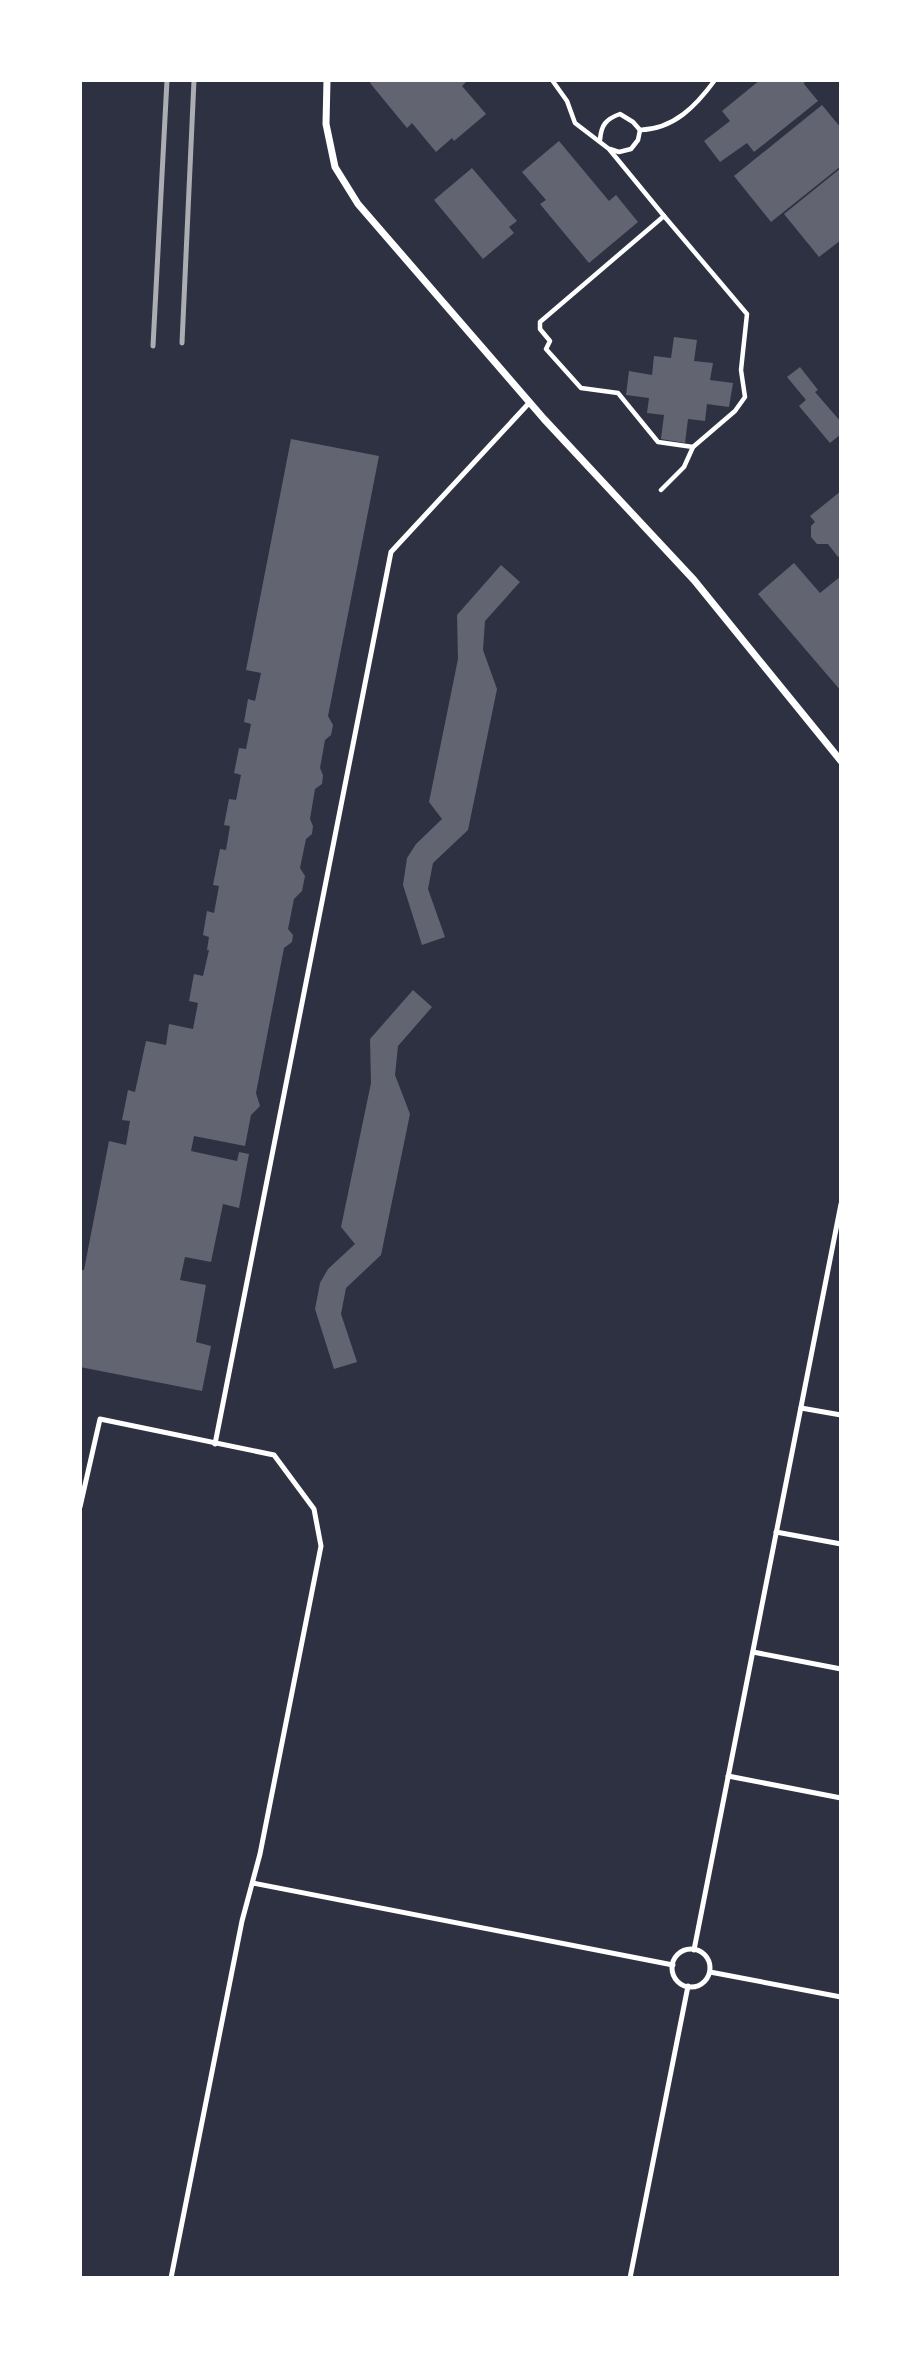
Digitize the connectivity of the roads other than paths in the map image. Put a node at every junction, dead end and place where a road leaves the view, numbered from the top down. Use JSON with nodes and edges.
{"nodes":[{"id":1,"x":327,"y":80,"type":"edge"},
{"id":2,"x":530,"y":402,"type":"junction"},
{"id":3,"x":841,"y":761,"type":"edge"},
{"id":4,"x":841,"y":1204,"type":"edge"},
{"id":5,"x":801,"y":1408,"type":"junction"},
{"id":6,"x":841,"y":1415,"type":"edge"},
{"id":7,"x":215,"y":1444,"type":"junction"},
{"id":8,"x":80,"y":1507,"type":"edge"},
{"id":9,"x":776,"y":1532,"type":"junction"},
{"id":10,"x":841,"y":1544,"type":"edge"},
{"id":11,"x":753,"y":1652,"type":"junction"},
{"id":12,"x":841,"y":1669,"type":"edge"},
{"id":13,"x":728,"y":1776,"type":"junction"},
{"id":14,"x":841,"y":1798,"type":"edge"},
{"id":15,"x":253,"y":1883,"type":"junction"},
{"id":16,"x":694,"y":1950,"type":"junction"},
{"id":17,"x":673,"y":1965,"type":"junction"},
{"id":18,"x":710,"y":1972,"type":"junction"},
{"id":19,"x":688,"y":1986,"type":"junction"},
{"id":20,"x":841,"y":1997,"type":"edge"},
{"id":21,"x":172,"y":2277,"type":"edge"},
{"id":22,"x":630,"y":2277,"type":"edge"}],
"edges":[{"from":1,"to":2,"type":"street"},
{"from":2,"to":3,"type":"street"},
{"from":2,"to":7,"type":"lane"},
{"from":4,"to":5,"type":"lane"},
{"from":5,"to":6,"type":"lane"},
{"from":5,"to":9,"type":"lane"},
{"from":7,"to":8,"type":"lane"},
{"from":7,"to":15,"type":"lane"},
{"from":9,"to":10,"type":"lane"},
{"from":9,"to":11,"type":"lane"},
{"from":11,"to":12,"type":"lane"},
{"from":11,"to":13,"type":"lane"},
{"from":13,"to":14,"type":"lane"},
{"from":13,"to":16,"type":"lane"},
{"from":15,"to":17,"type":"lane"},
{"from":15,"to":21,"type":"lane"},
{"from":16,"to":17,"type":"lane"},
{"from":16,"to":18,"type":"lane"},
{"from":17,"to":19,"type":"lane"},
{"from":18,"to":19,"type":"lane"},
{"from":18,"to":20,"type":"lane"},
{"from":19,"to":22,"type":"lane"}]}
